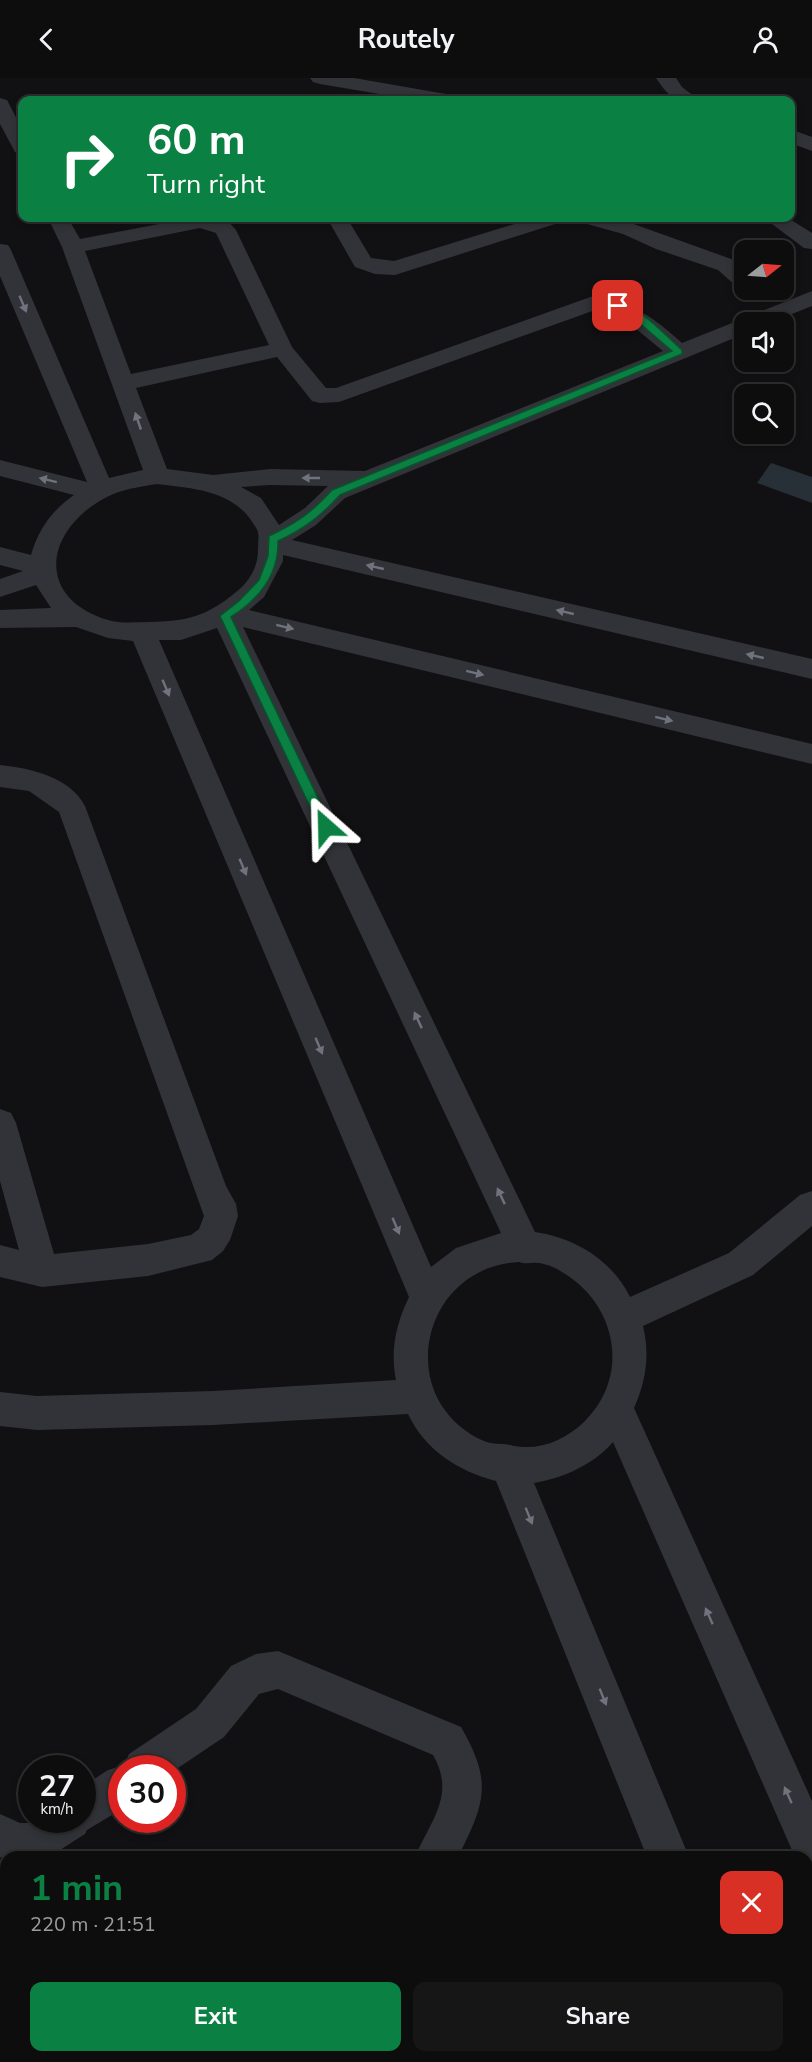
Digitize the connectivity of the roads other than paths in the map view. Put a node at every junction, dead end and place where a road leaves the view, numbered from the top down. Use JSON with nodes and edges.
{"nodes":[{"id":1,"x":320,"y":78,"type":"edge"},
{"id":2,"x":427,"y":78,"type":"edge"},
{"id":3,"x":666,"y":78,"type":"edge"},
{"id":4,"x":391,"y":91,"type":"junction"},
{"id":5,"x":422,"y":96,"type":"edge"},
{"id":6,"x":683,"y":96,"type":"edge"},
{"id":7,"x":0,"y":104,"type":"edge"},
{"id":8,"x":795,"y":137,"type":"edge"},
{"id":9,"x":18,"y":140,"type":"edge"},
{"id":10,"x":812,"y":145,"type":"edge"},
{"id":11,"x":60,"y":222,"type":"edge"},
{"id":12,"x":339,"y":222,"type":"edge"},
{"id":13,"x":538,"y":222,"type":"edge"},
{"id":14,"x":609,"y":222,"type":"edge"},
{"id":15,"x":782,"y":222,"type":"edge"},
{"id":16,"x":812,"y":243,"type":"edge"},
{"id":17,"x":73,"y":247,"type":"junction"},
{"id":18,"x":0,"y":250,"type":"edge"},
{"id":19,"x":734,"y":272,"type":"edge"},
{"id":20,"x":812,"y":298,"type":"edge"},
{"id":21,"x":765,"y":300,"type":"edge"},
{"id":22,"x":779,"y":312,"type":"joint"},
{"id":23,"x":734,"y":330,"type":"edge"},
{"id":24,"x":282,"y":349,"type":"junction"},
{"id":25,"x":678,"y":352,"type":"junction"},
{"id":26,"x":125,"y":383,"type":"junction"},
{"id":27,"x":0,"y":468,"type":"edge"},
{"id":28,"x":158,"y":476,"type":"junction"},
{"id":29,"x":369,"y":478,"type":"junction"},
{"id":30,"x":215,"y":483,"type":"junction"},
{"id":31,"x":99,"y":490,"type":"junction"},
{"id":32,"x":273,"y":541,"type":"junction"},
{"id":33,"x":0,"y":556,"type":"edge"},
{"id":34,"x":44,"y":570,"type":"junction"},
{"id":35,"x":0,"y":588,"type":"edge"},
{"id":36,"x":227,"y":615,"type":"junction"},
{"id":37,"x":82,"y":618,"type":"junction"},
{"id":38,"x":0,"y":619,"type":"edge"},
{"id":39,"x":143,"y":634,"type":"junction"},
{"id":40,"x":812,"y":669,"type":"edge"},
{"id":41,"x":812,"y":754,"type":"edge"},
{"id":42,"x":0,"y":776,"type":"edge"},
{"id":43,"x":0,"y":1123,"type":"edge"},
{"id":44,"x":812,"y":1206,"type":"edge"},
{"id":45,"x":526,"y":1249,"type":"junction"},
{"id":46,"x":0,"y":1262,"type":"edge"},
{"id":47,"x":42,"y":1271,"type":"junction"},
{"id":48,"x":425,"y":1294,"type":"junction"},
{"id":49,"x":623,"y":1318,"type":"junction"},
{"id":50,"x":418,"y":1396,"type":"junction"},
{"id":51,"x":0,"y":1409,"type":"edge"},
{"id":52,"x":618,"y":1412,"type":"junction"},
{"id":53,"x":507,"y":1462,"type":"junction"},
{"id":54,"x":162,"y":1755,"type":"edge"},
{"id":55,"x":51,"y":1833,"type":"edge"},
{"id":56,"x":0,"y":1834,"type":"edge"},
{"id":57,"x":812,"y":1848,"type":"edge"},
{"id":58,"x":439,"y":1851,"type":"edge"},
{"id":59,"x":666,"y":1851,"type":"edge"}],
"edges":[{"from":1,"to":4,"type":"street"},
{"from":2,"to":4,"type":"street"},
{"from":3,"to":6,"type":"street"},
{"from":4,"to":5,"type":"street"},
{"from":7,"to":9,"type":"street"},
{"from":8,"to":10,"type":"street"},
{"from":11,"to":17,"type":"street"},
{"from":12,"to":13,"type":"street"},
{"from":14,"to":19,"type":"street"},
{"from":15,"to":16,"type":"street"},
{"from":17,"to":24,"type":"street"},
{"from":17,"to":26,"type":"street"},
{"from":18,"to":31,"type":"street","one_way":true},
{"from":20,"to":22,"type":"street"},
{"from":21,"to":22,"type":"street"},
{"from":23,"to":25,"type":"street"},
{"from":24,"to":25,"type":"street"},
{"from":24,"to":26,"type":"street"},
{"from":25,"to":29,"type":"street"},
{"from":28,"to":26,"type":"street","one_way":true},
{"from":31,"to":27,"type":"street","one_way":true},
{"from":28,"to":30,"type":"street"},
{"from":28,"to":31,"type":"street"},
{"from":29,"to":30,"type":"street","one_way":true},
{"from":29,"to":32,"type":"street"},
{"from":30,"to":32,"type":"street"},
{"from":31,"to":34,"type":"street"},
{"from":32,"to":36,"type":"street"},
{"from":40,"to":32,"type":"street","one_way":true},
{"from":33,"to":34,"type":"street"},
{"from":34,"to":35,"type":"street"},
{"from":34,"to":37,"type":"street"},
{"from":36,"to":39,"type":"street"},
{"from":36,"to":41,"type":"street","one_way":true},
{"from":45,"to":36,"type":"street","one_way":true},
{"from":37,"to":38,"type":"street"},
{"from":37,"to":39,"type":"street"},
{"from":39,"to":48,"type":"street","one_way":true},
{"from":42,"to":47,"type":"street"},
{"from":43,"to":47,"type":"street"},
{"from":44,"to":49,"type":"street"},
{"from":45,"to":48,"type":"street"},
{"from":45,"to":49,"type":"street"},
{"from":46,"to":47,"type":"street"},
{"from":48,"to":50,"type":"street"},
{"from":49,"to":52,"type":"street"},
{"from":50,"to":51,"type":"street"},
{"from":50,"to":53,"type":"street"},
{"from":52,"to":53,"type":"street"},
{"from":57,"to":52,"type":"street","one_way":true},
{"from":53,"to":59,"type":"street","one_way":true},
{"from":54,"to":58,"type":"street"},
{"from":55,"to":56,"type":"street"}]}
